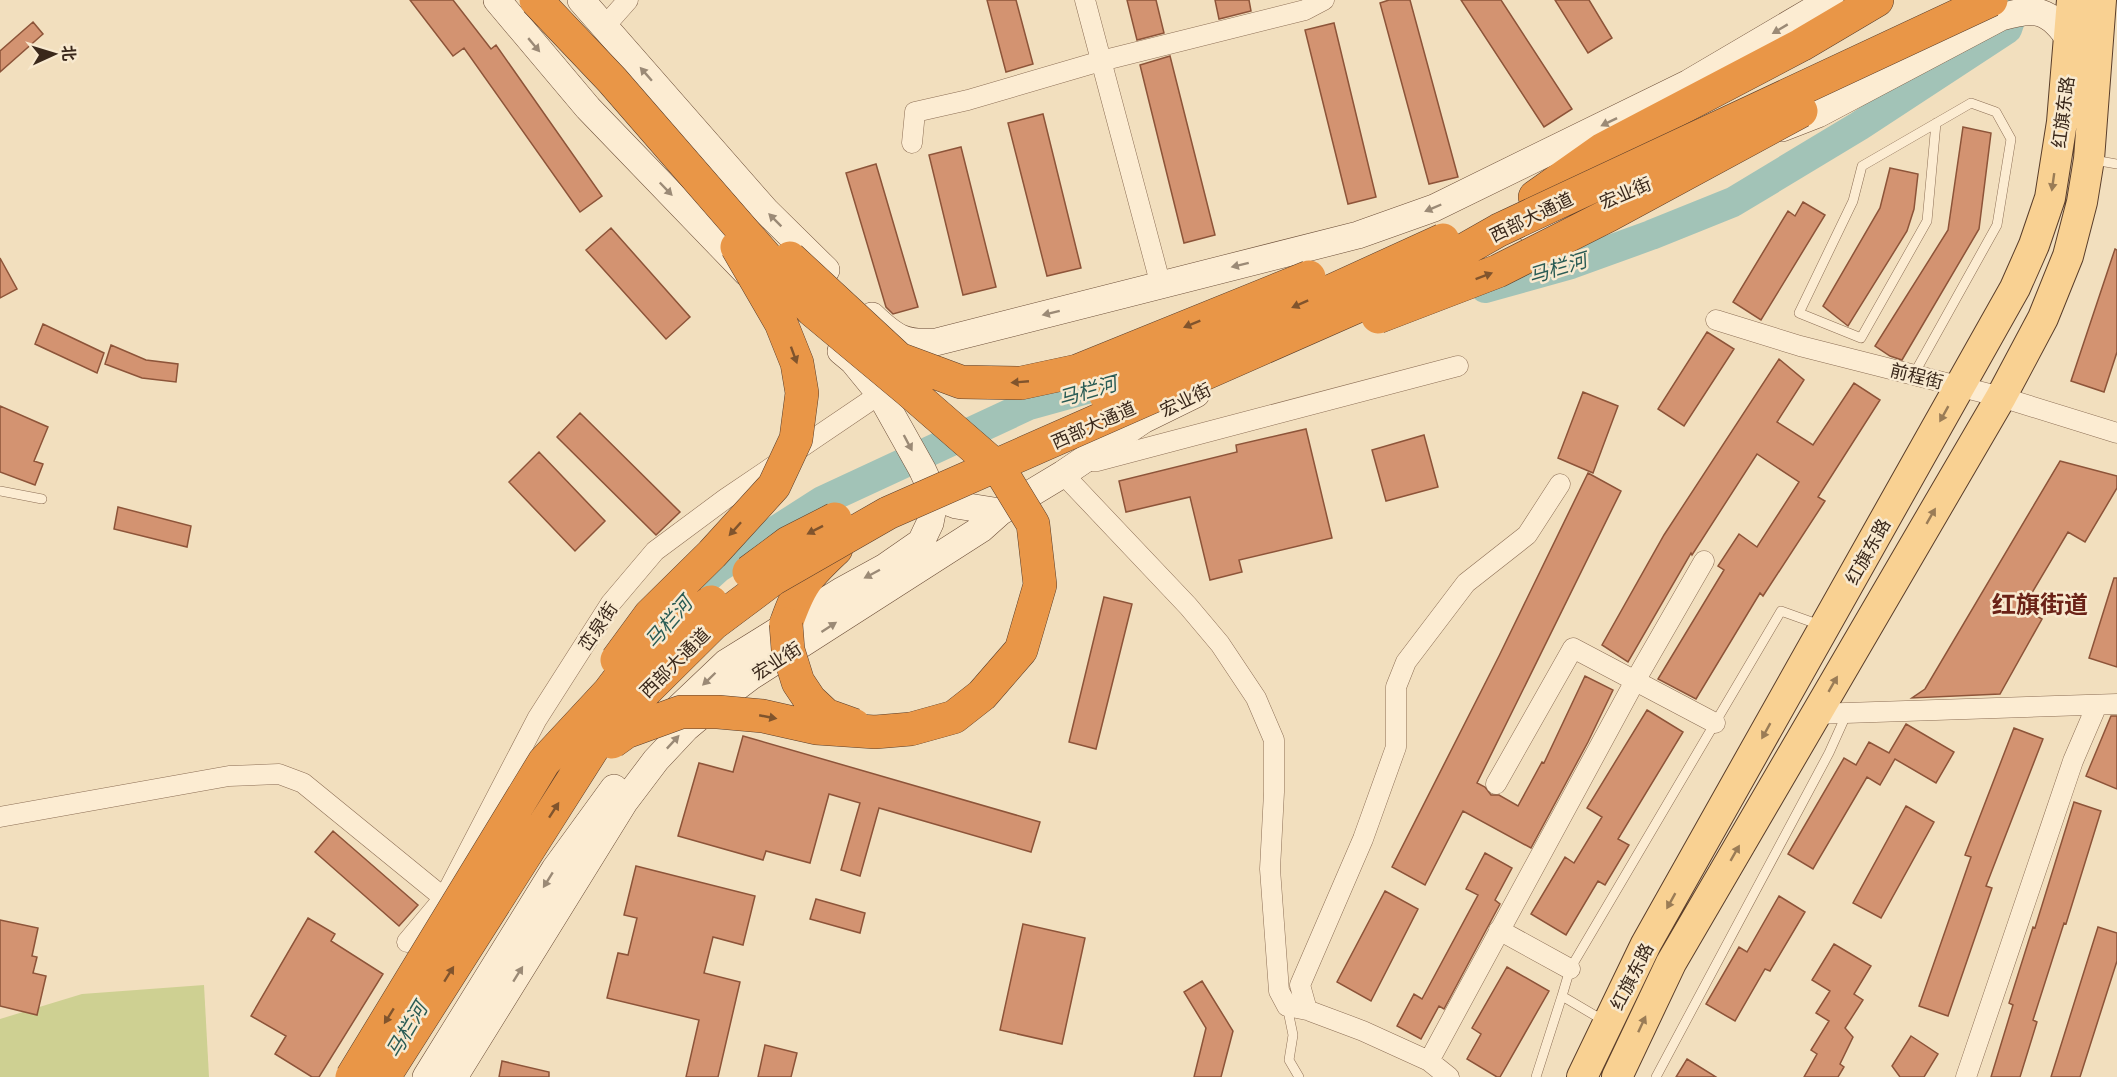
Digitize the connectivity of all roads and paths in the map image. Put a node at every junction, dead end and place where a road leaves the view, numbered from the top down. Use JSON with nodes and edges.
{"nodes":[{"id":1,"x":496,"y":0,"type":"edge"},
{"id":2,"x":536,"y":0,"type":"edge"},
{"id":3,"x":581,"y":0,"type":"edge"},
{"id":4,"x":628,"y":0,"type":"edge"},
{"id":5,"x":1085,"y":0,"type":"edge"},
{"id":6,"x":1324,"y":0,"type":"edge"},
{"id":7,"x":1830,"y":0,"type":"edge"},
{"id":8,"x":1877,"y":0,"type":"edge"},
{"id":9,"x":1956,"y":0,"type":"edge"},
{"id":10,"x":1964,"y":0,"type":"edge"},
{"id":11,"x":2073,"y":0,"type":"edge"},
{"id":12,"x":1996,"y":9,"type":"edge"},
{"id":13,"x":2104,"y":17,"type":"edge"},
{"id":14,"x":605,"y":26,"type":"junction"},
{"id":15,"x":2070,"y":40,"type":"junction"},
{"id":16,"x":1926,"y":49,"type":"junction"},
{"id":17,"x":1101,"y":61,"type":"junction"},
{"id":18,"x":612,"y":80,"type":"junction"},
{"id":19,"x":1935,"y":123,"type":"junction"},
{"id":20,"x":912,"y":143,"type":"dead end"},
{"id":21,"x":2103,"y":162,"type":"edge"},
{"id":22,"x":1535,"y":197,"type":"junction"},
{"id":23,"x":731,"y":217,"type":"junction"},
{"id":24,"x":1466,"y":230,"type":"junction"},
{"id":25,"x":1358,"y":235,"type":"junction"},
{"id":26,"x":1161,"y":285,"type":"junction"},
{"id":27,"x":1370,"y":308,"type":"junction"},
{"id":28,"x":1716,"y":320,"type":"dead end"},
{"id":29,"x":936,"y":342,"type":"junction"},
{"id":30,"x":1458,"y":366,"type":"dead end"},
{"id":31,"x":1914,"y":374,"type":"junction"},
{"id":32,"x":1193,"y":379,"type":"junction"},
{"id":33,"x":1960,"y":386,"type":"junction"},
{"id":34,"x":880,"y":394,"type":"junction"},
{"id":35,"x":2001,"y":397,"type":"junction"},
{"id":36,"x":2117,"y":433,"type":"edge"},
{"id":37,"x":1081,"y":461,"type":"junction"},
{"id":38,"x":1560,"y":484,"type":"dead end"},
{"id":39,"x":0,"y":491,"type":"edge"},
{"id":40,"x":935,"y":497,"type":"junction"},
{"id":41,"x":42,"y":499,"type":"dead end"},
{"id":42,"x":1000,"y":512,"type":"junction"},
{"id":43,"x":871,"y":522,"type":"junction"},
{"id":44,"x":1704,"y":561,"type":"dead end"},
{"id":45,"x":1825,"y":627,"type":"junction"},
{"id":46,"x":1635,"y":681,"type":"junction"},
{"id":47,"x":2107,"y":704,"type":"edge"},
{"id":48,"x":1847,"y":713,"type":"junction"},
{"id":49,"x":1815,"y":714,"type":"junction"},
{"id":50,"x":1715,"y":723,"type":"junction"},
{"id":51,"x":875,"y":732,"type":"junction"},
{"id":52,"x":544,"y":762,"type":"junction"},
{"id":53,"x":576,"y":775,"type":"junction"},
{"id":54,"x":1496,"y":784,"type":"dead end"},
{"id":55,"x":0,"y":817,"type":"edge"},
{"id":56,"x":444,"y":898,"type":"junction"},
{"id":57,"x":1498,"y":930,"type":"junction"},
{"id":58,"x":407,"y":942,"type":"dead end"},
{"id":59,"x":1570,"y":969,"type":"junction"},
{"id":60,"x":1562,"y":996,"type":"junction"},
{"id":61,"x":1287,"y":1006,"type":"junction"},
{"id":62,"x":1307,"y":1010,"type":"junction"},
{"id":63,"x":1607,"y":1022,"type":"junction"},
{"id":64,"x":1429,"y":1061,"type":"junction"},
{"id":65,"x":352,"y":1077,"type":"edge"},
{"id":66,"x":384,"y":1077,"type":"edge"},
{"id":67,"x":426,"y":1077,"type":"edge"},
{"id":68,"x":454,"y":1077,"type":"edge"},
{"id":69,"x":1299,"y":1077,"type":"edge"},
{"id":70,"x":1449,"y":1077,"type":"edge"},
{"id":71,"x":1536,"y":1077,"type":"edge"},
{"id":72,"x":1582,"y":1077,"type":"edge"},
{"id":73,"x":1617,"y":1077,"type":"edge"},
{"id":74,"x":1656,"y":1077,"type":"edge"},
{"id":75,"x":1966,"y":1077,"type":"edge"}],
"edges":[{"from":1,"to":34,"type":"main road","one_way":true},
{"from":2,"to":18,"type":"highway","bridge":true},
{"from":3,"to":14,"type":"main road"},
{"from":4,"to":14,"type":"street"},
{"from":5,"to":17,"type":"street"},
{"from":6,"to":17,"type":"street"},
{"from":7,"to":25,"type":"main road","one_way":true},
{"from":8,"to":22,"type":"highway"},
{"from":9,"to":22,"type":"highway","name":"西部大通道"},
{"from":10,"to":16,"type":"main road","bridge":true},
{"from":11,"to":15,"type":"main road","name":"红旗东路"},
{"from":12,"to":15,"type":"main road","name":"宏业街"},
{"from":12,"to":16,"type":"main road","name":"宏业街"},
{"from":12,"to":32,"type":"highway","name":"西部大通道","bridge":true},
{"from":13,"to":21,"type":"main road","name":"红旗东路"},
{"from":29,"to":14,"type":"main road","one_way":true},
{"from":15,"to":33,"type":"main road","name":"红旗东路","one_way":true},
{"from":16,"to":27,"type":"main road","name":"宏业街"},
{"from":32,"to":16,"type":"highway","one_way":true,"bridge":true},
{"from":17,"to":20,"type":"street"},
{"from":17,"to":26,"type":"street"},
{"from":18,"to":23,"type":"highway","bridge":true},
{"from":18,"to":52,"type":"highway","one_way":true,"bridge":true},
{"from":19,"to":19,"type":"lane"},
{"from":19,"to":31,"type":"lane"},
{"from":21,"to":35,"type":"main road","name":"红旗东路"},
{"from":22,"to":24,"type":"highway","name":"西部大通道"},
{"from":24,"to":23,"type":"highway","one_way":true,"bridge":true},
{"from":23,"to":51,"type":"highway","bridge":true},
{"from":24,"to":52,"type":"highway","name":"西部大通道","one_way":true,"bridge":true},
{"from":25,"to":26,"type":"main road","one_way":true},
{"from":25,"to":27,"type":"main road"},
{"from":26,"to":29,"type":"main road","one_way":true},
{"from":27,"to":37,"type":"main road","name":"宏业街"},
{"from":28,"to":31,"type":"street","name":"前程街"},
{"from":29,"to":34,"type":"main road"},
{"from":30,"to":37,"type":"street"},
{"from":31,"to":33,"type":"street","name":"前程街"},
{"from":32,"to":43,"type":"highway","name":"西部大通道","bridge":true},
{"from":33,"to":35,"type":"street","name":"前程街"},
{"from":33,"to":45,"type":"main road","name":"红旗东路","one_way":true},
{"from":34,"to":40,"type":"main road","one_way":true},
{"from":34,"to":56,"type":"street","name":"峦泉街"},
{"from":35,"to":36,"type":"street","name":"前程街"},
{"from":49,"to":35,"type":"main road","name":"红旗东路","one_way":true},
{"from":37,"to":42,"type":"main road","name":"宏业街"},
{"from":37,"to":61,"type":"street"},
{"from":38,"to":62,"type":"street"},
{"from":39,"to":41,"type":"lane"},
{"from":40,"to":42,"type":"main road"},
{"from":40,"to":67,"type":"main road","name":"宏业街","one_way":true},
{"from":68,"to":42,"type":"main road","name":"宏业街","one_way":true},
{"from":43,"to":51,"type":"highway","bridge":true},
{"from":43,"to":53,"type":"highway","name":"西部大通道","bridge":true},
{"from":44,"to":46,"type":"street"},
{"from":45,"to":50,"type":"lane"},
{"from":45,"to":63,"type":"main road","name":"红旗东路","one_way":true},
{"from":46,"to":50,"type":"street"},
{"from":46,"to":54,"type":"street"},
{"from":46,"to":57,"type":"street"},
{"from":47,"to":48,"type":"street"},
{"from":47,"to":75,"type":"street"},
{"from":48,"to":49,"type":"street"},
{"from":48,"to":74,"type":"lane"},
{"from":73,"to":49,"type":"main road","name":"红旗东路","one_way":true},
{"from":50,"to":59,"type":"lane"},
{"from":53,"to":51,"type":"highway","one_way":true,"bridge":true},
{"from":52,"to":65,"type":"highway","name":"西部大通道","one_way":true,"bridge":true},
{"from":66,"to":53,"type":"highway","name":"西部大通道","one_way":true,"bridge":true},
{"from":55,"to":56,"type":"street"},
{"from":56,"to":58,"type":"street","name":"峦泉街"},
{"from":57,"to":59,"type":"street"},
{"from":57,"to":64,"type":"street"},
{"from":59,"to":60,"type":"lane"},
{"from":60,"to":63,"type":"lane"},
{"from":60,"to":71,"type":"lane"},
{"from":61,"to":62,"type":"street"},
{"from":61,"to":69,"type":"lane"},
{"from":62,"to":64,"type":"street"},
{"from":63,"to":72,"type":"main road","name":"红旗东路"},
{"from":64,"to":70,"type":"street"}]}
